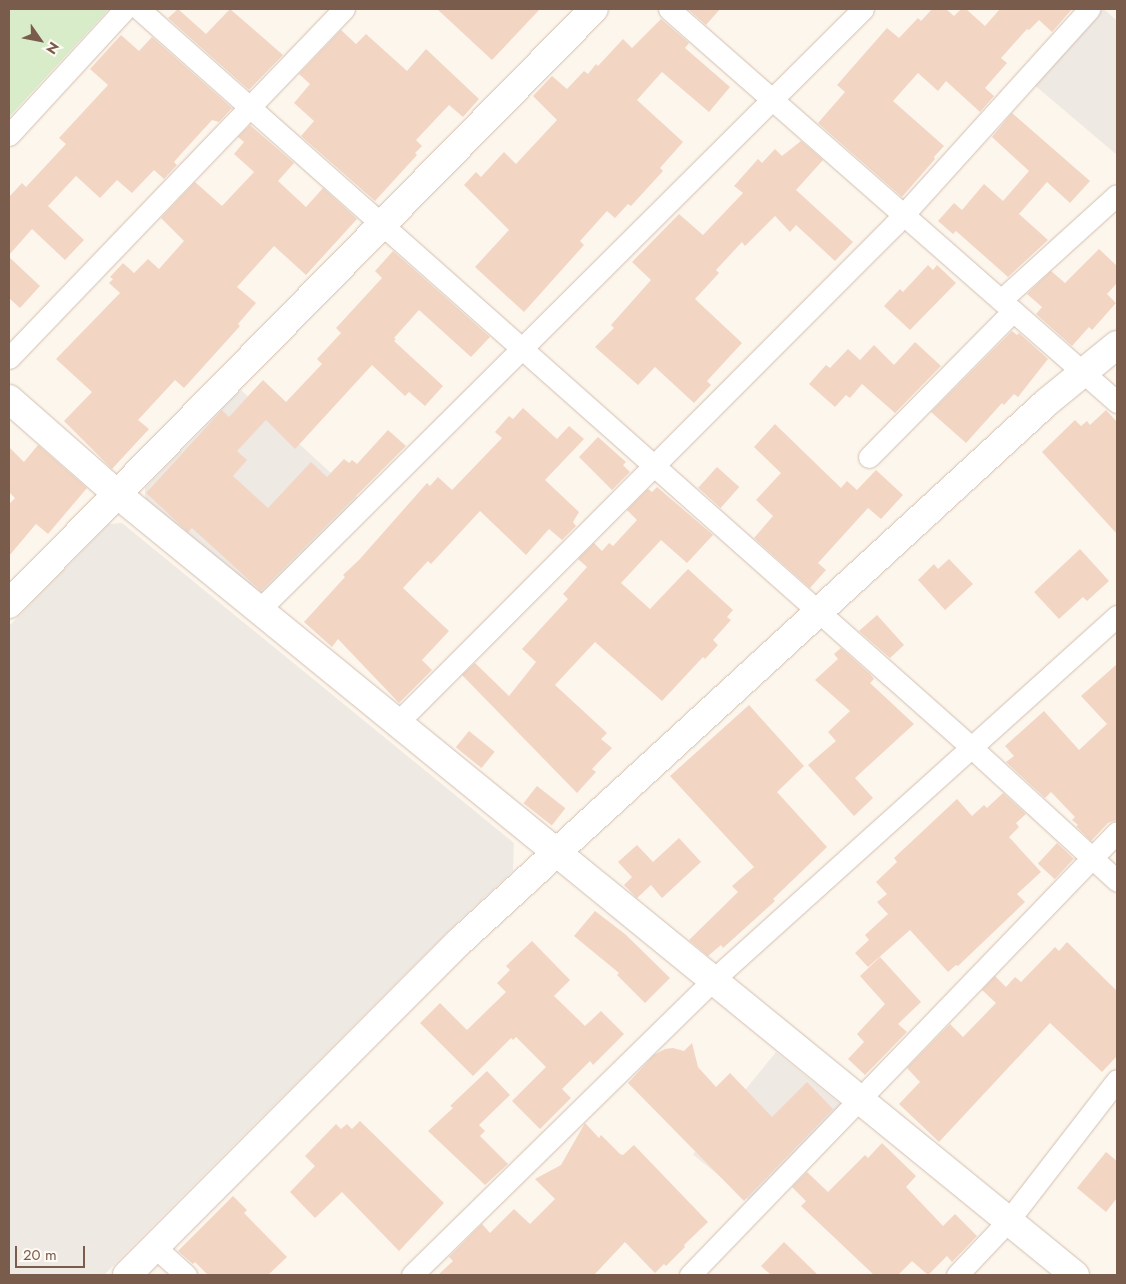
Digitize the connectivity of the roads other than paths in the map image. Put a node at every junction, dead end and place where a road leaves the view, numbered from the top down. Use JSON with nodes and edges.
{"nodes":[{"id":1,"x":125,"y":9,"type":"edge"},
{"id":2,"x":139,"y":9,"type":"edge"},
{"id":3,"x":344,"y":9,"type":"edge"},
{"id":4,"x":594,"y":9,"type":"edge"},
{"id":5,"x":669,"y":9,"type":"edge"},
{"id":6,"x":863,"y":9,"type":"edge"},
{"id":7,"x":1089,"y":9,"type":"edge"},
{"id":8,"x":772,"y":100,"type":"junction"},
{"id":9,"x":250,"y":107,"type":"junction"},
{"id":10,"x":9,"y":136,"type":"edge"},
{"id":11,"x":1117,"y":195,"type":"edge"},
{"id":12,"x":904,"y":215,"type":"junction"},
{"id":13,"x":382,"y":224,"type":"junction"},
{"id":14,"x":1007,"y":306,"type":"junction"},
{"id":15,"x":1117,"y":345,"type":"edge"},
{"id":16,"x":522,"y":348,"type":"junction"},
{"id":17,"x":9,"y":358,"type":"edge"},
{"id":18,"x":1083,"y":373,"type":"junction"},
{"id":19,"x":9,"y":399,"type":"edge"},
{"id":20,"x":1117,"y":402,"type":"edge"},
{"id":21,"x":869,"y":457,"type":"dead end"},
{"id":22,"x":653,"y":466,"type":"junction"},
{"id":23,"x":117,"y":494,"type":"junction"},
{"id":24,"x":9,"y":604,"type":"edge"},
{"id":25,"x":259,"y":610,"type":"junction"},
{"id":26,"x":818,"y":612,"type":"junction"},
{"id":27,"x":1117,"y":616,"type":"edge"},
{"id":28,"x":397,"y":723,"type":"junction"},
{"id":29,"x":971,"y":748,"type":"junction"},
{"id":30,"x":1117,"y":832,"type":"edge"},
{"id":31,"x":556,"y":852,"type":"junction"},
{"id":32,"x":1092,"y":859,"type":"junction"},
{"id":33,"x":1117,"y":881,"type":"edge"},
{"id":34,"x":713,"y":980,"type":"junction"},
{"id":35,"x":1117,"y":1080,"type":"edge"},
{"id":36,"x":861,"y":1101,"type":"junction"},
{"id":37,"x":1008,"y":1221,"type":"junction"},
{"id":38,"x":155,"y":1247,"type":"junction"},
{"id":39,"x":127,"y":1275,"type":"edge"},
{"id":40,"x":186,"y":1275,"type":"edge"},
{"id":41,"x":412,"y":1275,"type":"edge"},
{"id":42,"x":690,"y":1275,"type":"edge"},
{"id":43,"x":957,"y":1275,"type":"edge"},
{"id":44,"x":1075,"y":1275,"type":"edge"}],
"edges":[{"from":1,"to":10,"type":"street"},
{"from":2,"to":9,"type":"street"},
{"from":3,"to":9,"type":"street"},
{"from":4,"to":13,"type":"street"},
{"from":5,"to":8,"type":"street"},
{"from":6,"to":8,"type":"street"},
{"from":7,"to":12,"type":"street"},
{"from":8,"to":12,"type":"street"},
{"from":8,"to":16,"type":"street"},
{"from":9,"to":13,"type":"street"},
{"from":9,"to":17,"type":"street"},
{"from":11,"to":14,"type":"street"},
{"from":12,"to":14,"type":"street"},
{"from":12,"to":22,"type":"street"},
{"from":13,"to":16,"type":"street"},
{"from":13,"to":23,"type":"street"},
{"from":14,"to":18,"type":"street"},
{"from":14,"to":21,"type":"street"},
{"from":15,"to":18,"type":"street"},
{"from":16,"to":22,"type":"street"},
{"from":16,"to":25,"type":"street"},
{"from":18,"to":20,"type":"street"},
{"from":18,"to":26,"type":"street"},
{"from":19,"to":23,"type":"street"},
{"from":22,"to":26,"type":"street"},
{"from":22,"to":28,"type":"street"},
{"from":23,"to":24,"type":"street"},
{"from":23,"to":25,"type":"street"},
{"from":25,"to":28,"type":"street"},
{"from":26,"to":29,"type":"street"},
{"from":26,"to":31,"type":"street"},
{"from":27,"to":29,"type":"street"},
{"from":28,"to":31,"type":"street"},
{"from":29,"to":32,"type":"street"},
{"from":29,"to":34,"type":"street"},
{"from":30,"to":32,"type":"street"},
{"from":31,"to":34,"type":"street"},
{"from":31,"to":38,"type":"street"},
{"from":32,"to":33,"type":"street"},
{"from":32,"to":36,"type":"street"},
{"from":34,"to":36,"type":"street"},
{"from":34,"to":41,"type":"street"},
{"from":35,"to":37,"type":"street"},
{"from":36,"to":37,"type":"street"},
{"from":36,"to":42,"type":"street"},
{"from":37,"to":43,"type":"street"},
{"from":37,"to":44,"type":"street"},
{"from":38,"to":39,"type":"street"},
{"from":38,"to":40,"type":"street"}]}
